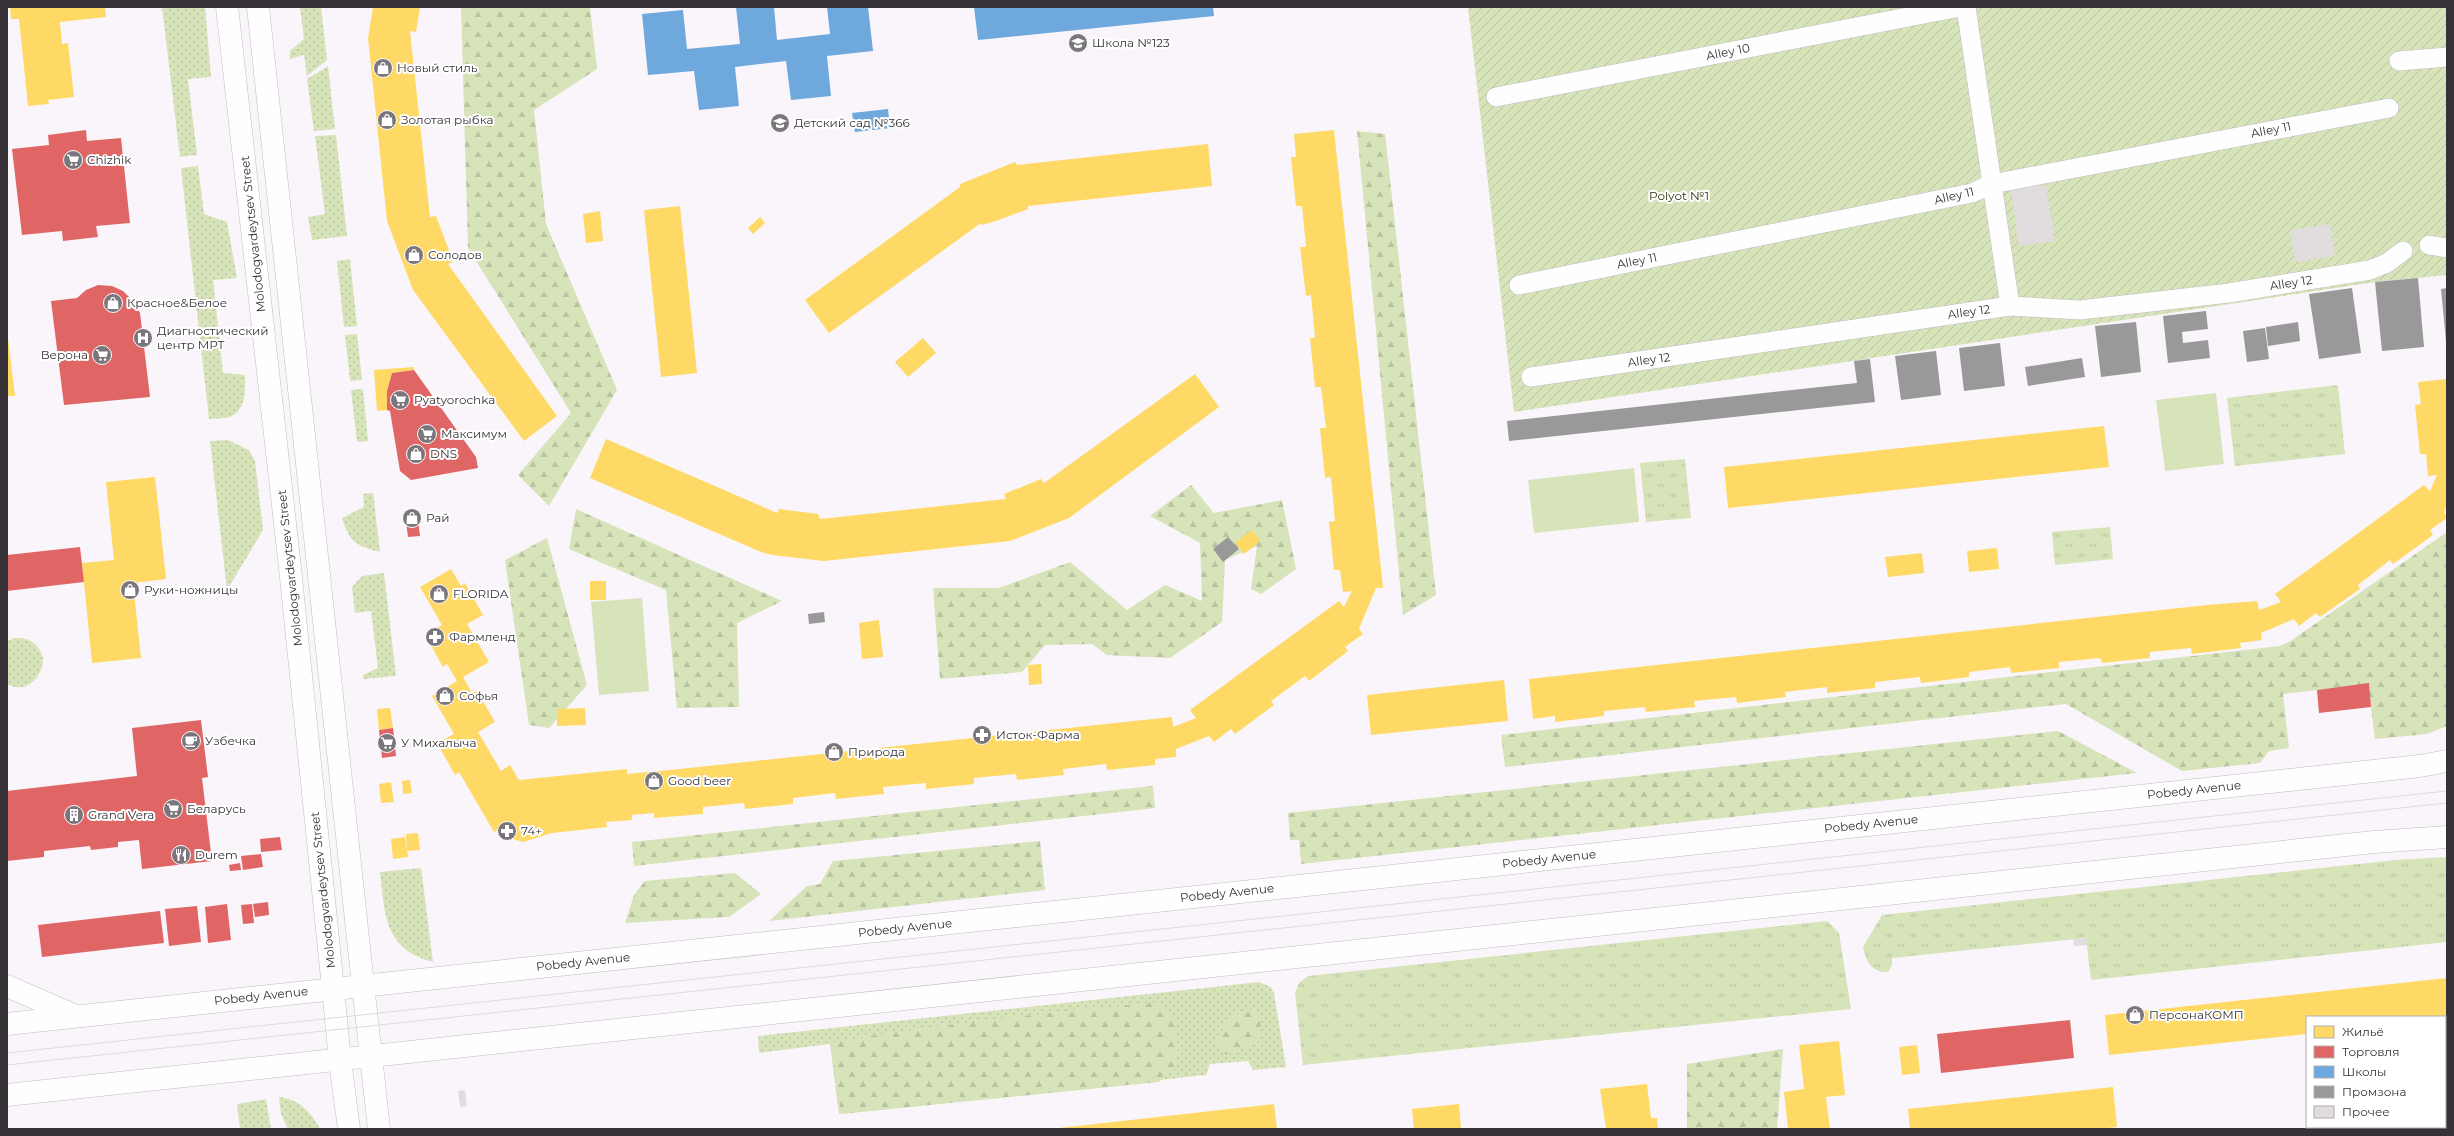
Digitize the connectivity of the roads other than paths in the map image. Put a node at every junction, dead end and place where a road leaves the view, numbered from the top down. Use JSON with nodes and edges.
{"nodes":[{"id":1,"x":227,"y":7,"type":"edge"},
{"id":2,"x":258,"y":7,"type":"edge"},
{"id":3,"x":1960,"y":7,"type":"edge"},
{"id":4,"x":1966,"y":7,"type":"edge"},
{"id":5,"x":2447,"y":57,"type":"edge"},
{"id":6,"x":2399,"y":62,"type":"dead end"},
{"id":7,"x":1496,"y":97,"type":"dead end"},
{"id":8,"x":2389,"y":108,"type":"dead end"},
{"id":9,"x":1992,"y":184,"type":"junction"},
{"id":10,"x":2403,"y":251,"type":"dead end"},
{"id":11,"x":1519,"y":285,"type":"dead end"},
{"id":12,"x":2010,"y":306,"type":"junction"},
{"id":13,"x":1531,"y":378,"type":"dead end"},
{"id":14,"x":2447,"y":761,"type":"edge"},
{"id":15,"x":2447,"y":837,"type":"edge"},
{"id":16,"x":363,"y":985,"type":"junction"},
{"id":17,"x":7,"y":986,"type":"edge"},
{"id":18,"x":333,"y":988,"type":"junction"},
{"id":19,"x":76,"y":1016,"type":"junction"},
{"id":20,"x":7,"y":1024,"type":"edge"},
{"id":21,"x":371,"y":1057,"type":"junction"},
{"id":22,"x":340,"y":1061,"type":"junction"},
{"id":23,"x":7,"y":1095,"type":"edge"},
{"id":24,"x":349,"y":1129,"type":"edge"},
{"id":25,"x":379,"y":1129,"type":"edge"}],
"edges":[{"from":1,"to":18,"type":"main road","name":"Molodogvardeytsev Street"},
{"from":2,"to":16,"type":"main road"},
{"from":3,"to":7,"type":"street","name":"Alley 10"},
{"from":4,"to":9,"type":"street"},
{"from":5,"to":6,"type":"street"},
{"from":8,"to":9,"type":"street","name":"Alley 11"},
{"from":9,"to":11,"type":"street","name":"Alley 11"},
{"from":9,"to":12,"type":"street"},
{"from":10,"to":12,"type":"street","name":"Alley 12"},
{"from":12,"to":13,"type":"street","name":"Alley 12"},
{"from":14,"to":16,"type":"main road","name":"Pobedy Avenue"},
{"from":15,"to":21,"type":"main road"},
{"from":16,"to":18,"type":"main road","name":"Pobedy Avenue"},
{"from":16,"to":21,"type":"main road"},
{"from":17,"to":19,"type":"main road"},
{"from":18,"to":19,"type":"main road","name":"Pobedy Avenue"},
{"from":18,"to":22,"type":"main road","name":"Molodogvardeytsev Street"},
{"from":19,"to":20,"type":"main road","name":"Pobedy Avenue"},
{"from":21,"to":22,"type":"main road"},
{"from":21,"to":25,"type":"main road"},
{"from":22,"to":23,"type":"main road"},
{"from":22,"to":24,"type":"main road","name":"Molodogvardeytsev Street"}]}
